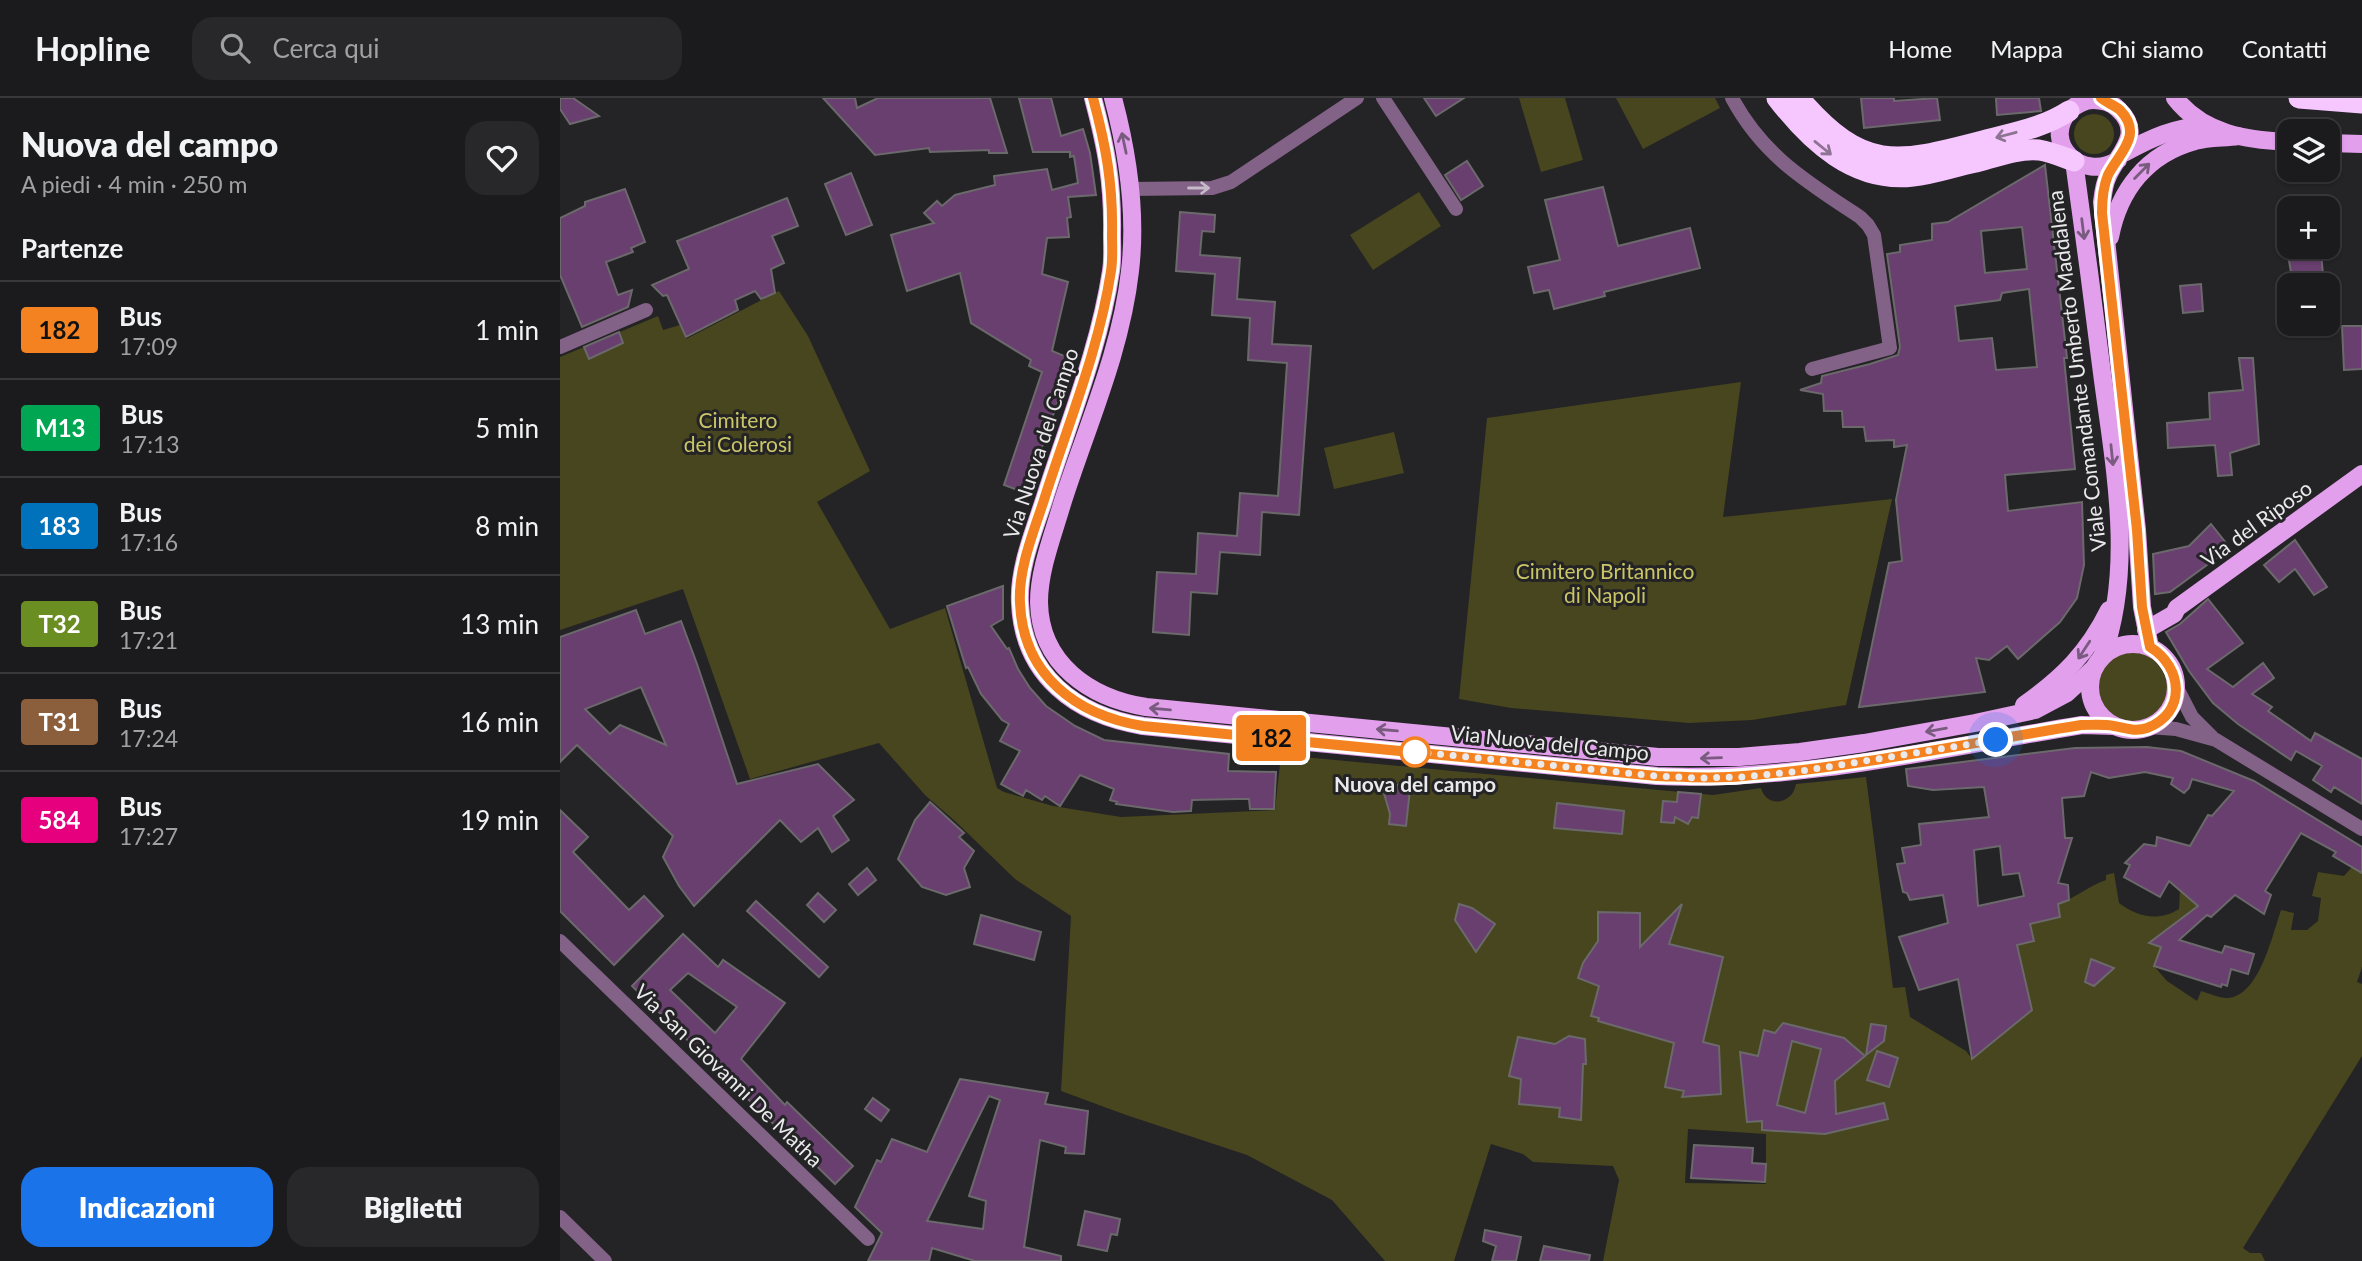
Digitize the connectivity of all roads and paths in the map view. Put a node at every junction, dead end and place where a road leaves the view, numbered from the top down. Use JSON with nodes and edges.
{"nodes":[{"id":1,"x":1093,"y":98,"type":"edge"},
{"id":2,"x":1113,"y":98,"type":"edge"},
{"id":3,"x":1357,"y":98,"type":"edge"},
{"id":4,"x":1382,"y":98,"type":"edge"},
{"id":5,"x":1732,"y":98,"type":"edge"},
{"id":6,"x":1777,"y":98,"type":"edge"},
{"id":7,"x":1799,"y":98,"type":"edge"},
{"id":8,"x":2175,"y":98,"type":"edge"},
{"id":9,"x":2299,"y":98,"type":"edge"},
{"id":10,"x":2102,"y":99,"type":"edge"},
{"id":11,"x":2362,"y":103,"type":"edge"},
{"id":12,"x":2069,"y":105,"type":"edge"},
{"id":13,"x":2206,"y":126,"type":"junction"},
{"id":14,"x":2238,"y":136,"type":"junction"},
{"id":15,"x":2277,"y":141,"type":"edge"},
{"id":16,"x":2340,"y":144,"type":"edge"},
{"id":17,"x":2362,"y":144,"type":"edge"},
{"id":18,"x":2121,"y":156,"type":"junction"},
{"id":19,"x":2074,"y":161,"type":"junction"},
{"id":20,"x":1131,"y":188,"type":"junction"},
{"id":21,"x":1112,"y":190,"type":"junction"},
{"id":22,"x":1456,"y":209,"type":"dead end"},
{"id":23,"x":2107,"y":254,"type":"junction"},
{"id":24,"x":646,"y":310,"type":"dead end"},
{"id":25,"x":560,"y":347,"type":"edge"},
{"id":26,"x":1812,"y":369,"type":"dead end"},
{"id":27,"x":2362,"y":474,"type":"edge"},
{"id":28,"x":2118,"y":591,"type":"junction"},
{"id":29,"x":2142,"y":607,"type":"junction"},
{"id":30,"x":2177,"y":608,"type":"junction"},
{"id":31,"x":2148,"y":638,"type":"junction"},
{"id":32,"x":2098,"y":663,"type":"junction"},
{"id":33,"x":2176,"y":686,"type":"junction"},
{"id":34,"x":2003,"y":717,"type":"junction"},
{"id":35,"x":2115,"y":726,"type":"junction"},
{"id":36,"x":2149,"y":727,"type":"junction"},
{"id":37,"x":2216,"y":740,"type":"junction"},
{"id":38,"x":2362,"y":829,"type":"edge"},
{"id":39,"x":560,"y":941,"type":"edge"},
{"id":40,"x":560,"y":1217,"type":"edge"},
{"id":41,"x":868,"y":1239,"type":"dead end"},
{"id":42,"x":605,"y":1261,"type":"edge"}],
"edges":[{"from":1,"to":21,"type":"main road","name":"Via Nuova del Campo"},
{"from":20,"to":2,"type":"main road","name":"Via Nuova del Campo","one_way":true},
{"from":20,"to":3,"type":"street","one_way":true},
{"from":4,"to":22,"type":"street"},
{"from":5,"to":26,"type":"street"},
{"from":6,"to":19,"type":"highway","one_way":true},
{"from":12,"to":7,"type":"highway","one_way":true},
{"from":8,"to":13,"type":"main road"},
{"from":9,"to":11,"type":"highway"},
{"from":10,"to":12,"type":"main road","name":"Viale Comandante Umberto Maddalena"},
{"from":10,"to":18,"type":"main road","name":"Viale Comandante Umberto Maddalena"},
{"from":12,"to":19,"type":"main road","name":"Viale Comandante Umberto Maddalena"},
{"from":13,"to":14,"type":"main road"},
{"from":13,"to":18,"type":"main road"},
{"from":14,"to":15,"type":"main road"},
{"from":23,"to":14,"type":"main road","one_way":true},
{"from":16,"to":17,"type":"main road"},
{"from":18,"to":19,"type":"main road","name":"Viale Comandante Umberto Maddalena"},
{"from":18,"to":23,"type":"main road","name":"Viale Comandante Umberto Maddalena"},
{"from":19,"to":28,"type":"main road","name":"Viale Comandante Umberto Maddalena","one_way":true},
{"from":20,"to":21,"type":"main road"},
{"from":34,"to":20,"type":"main road","name":"Via Nuova del Campo","one_way":true},
{"from":21,"to":35,"type":"main road","name":"Via Nuova del Campo"},
{"from":23,"to":29,"type":"main road","name":"Viale Comandante Umberto Maddalena"},
{"from":24,"to":25,"type":"street"},
{"from":27,"to":30,"type":"main road","name":"Via del Riposo"},
{"from":28,"to":32,"type":"main road","name":"Viale Comandante Umberto Maddalena"},
{"from":28,"to":34,"type":"main road","one_way":true},
{"from":29,"to":30,"type":"main road"},
{"from":29,"to":31,"type":"main road","name":"Viale Comandante Umberto Maddalena"},
{"from":30,"to":31,"type":"main road","name":"Via del Riposo"},
{"from":31,"to":32,"type":"main road"},
{"from":31,"to":33,"type":"main road"},
{"from":32,"to":34,"type":"main road","name":"Via Nuova del Campo"},
{"from":32,"to":35,"type":"main road"},
{"from":33,"to":36,"type":"main road"},
{"from":33,"to":37,"type":"street"},
{"from":35,"to":36,"type":"main road"},
{"from":36,"to":37,"type":"street"},
{"from":37,"to":38,"type":"street"},
{"from":39,"to":41,"type":"street","name":"Via San Giovanni De Matha"},
{"from":40,"to":42,"type":"street"}]}
